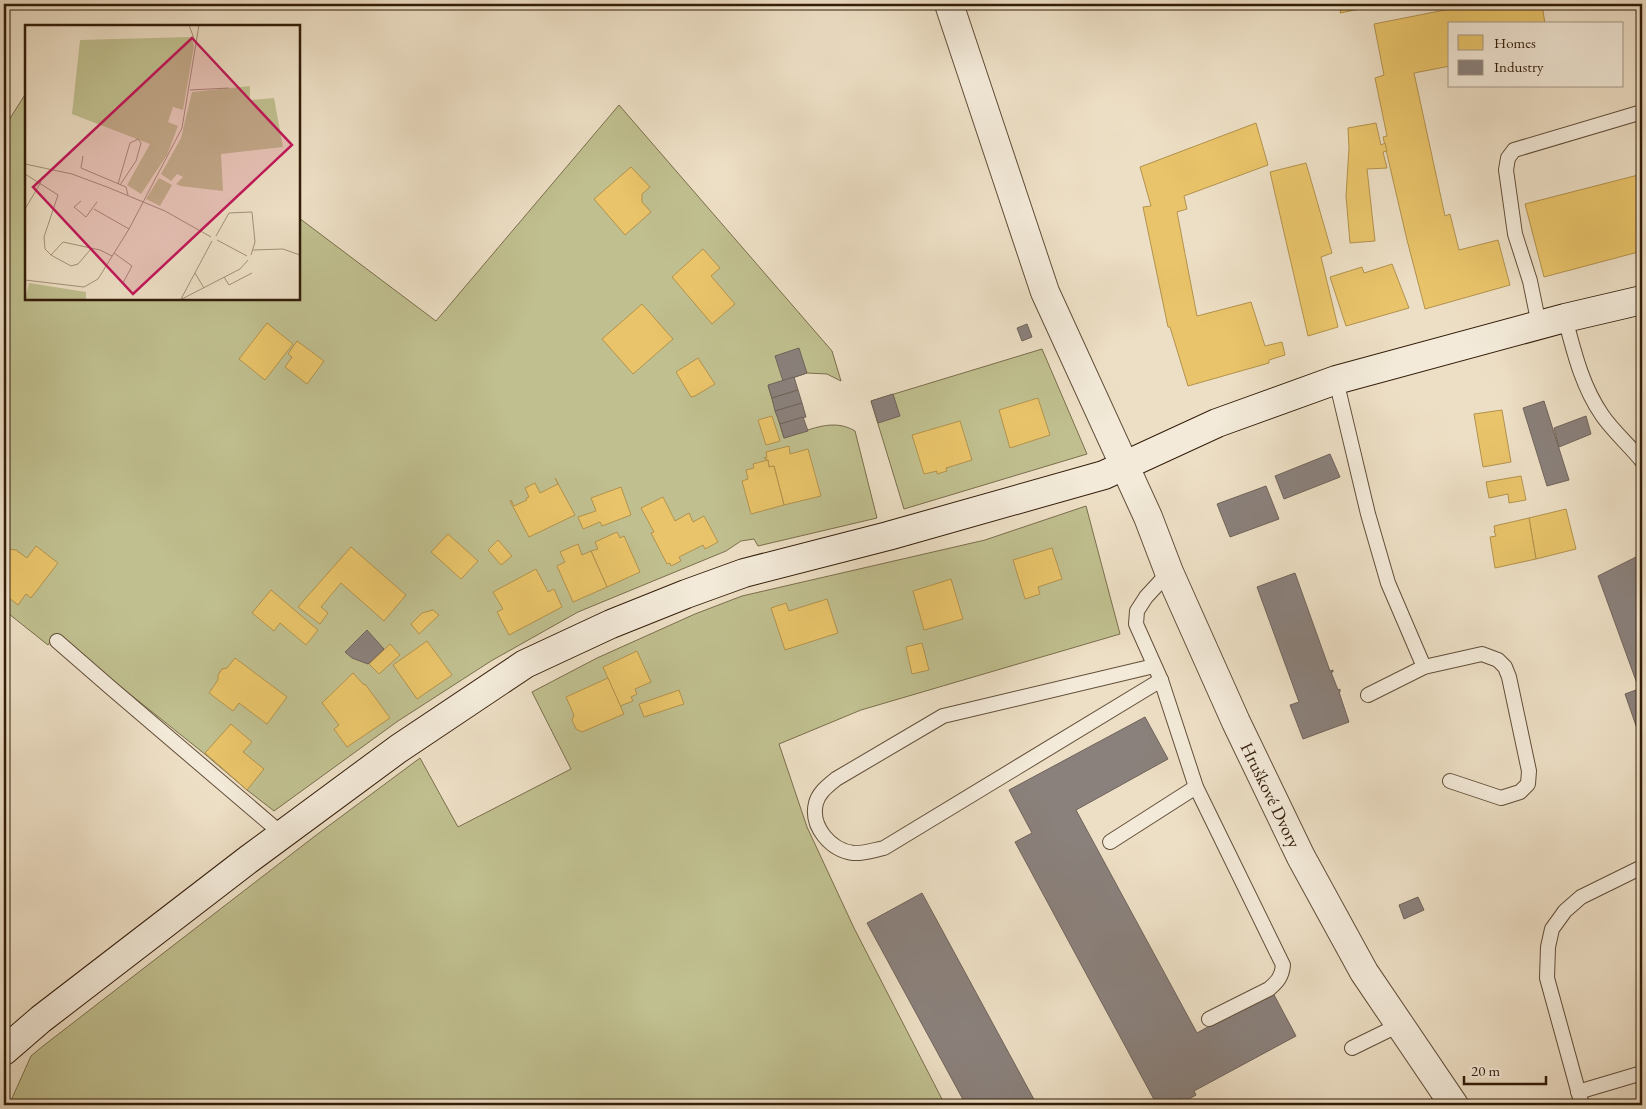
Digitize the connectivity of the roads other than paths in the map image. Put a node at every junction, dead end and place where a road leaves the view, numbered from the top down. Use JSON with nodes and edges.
{"nodes":[{"id":1,"x":949,"y":4,"type":"edge"},
{"id":2,"x":1642,"y":112,"type":"edge"},
{"id":3,"x":1642,"y":300,"type":"edge"},
{"id":4,"x":1565,"y":318,"type":"junction"},
{"id":5,"x":1539,"y":326,"type":"junction"},
{"id":6,"x":1336,"y":380,"type":"junction"},
{"id":7,"x":1642,"y":461,"type":"edge"},
{"id":8,"x":1124,"y":466,"type":"junction"},
{"id":9,"x":1169,"y":572,"type":"junction"},
{"id":10,"x":57,"y":641,"type":"dead end"},
{"id":11,"x":1154,"y":666,"type":"junction"},
{"id":12,"x":1424,"y":668,"type":"junction"},
{"id":13,"x":1161,"y":680,"type":"junction"},
{"id":14,"x":1368,"y":695,"type":"dead end"},
{"id":15,"x":1450,"y":781,"type":"dead end"},
{"id":16,"x":1196,"y":787,"type":"junction"},
{"id":17,"x":282,"y":834,"type":"junction"},
{"id":18,"x":1110,"y":842,"type":"dead end"},
{"id":19,"x":1642,"y":867,"type":"edge"},
{"id":20,"x":1209,"y":1019,"type":"dead end"},
{"id":21,"x":1400,"y":1025,"type":"junction"},
{"id":22,"x":1352,"y":1048,"type":"dead end"},
{"id":23,"x":6,"y":1053,"type":"edge"},
{"id":24,"x":1642,"y":1073,"type":"edge"},
{"id":25,"x":1580,"y":1099,"type":"edge"},
{"id":26,"x":1454,"y":1105,"type":"edge"}],
"edges":[{"from":1,"to":8,"type":"street","name":"Hruškové Dvory"},
{"from":2,"to":5,"type":"lane"},
{"from":3,"to":4,"type":"street"},
{"from":4,"to":5,"type":"street"},
{"from":4,"to":7,"type":"lane"},
{"from":5,"to":6,"type":"street"},
{"from":6,"to":8,"type":"street"},
{"from":6,"to":12,"type":"lane"},
{"from":8,"to":9,"type":"street","name":"Hruškové Dvory"},
{"from":8,"to":17,"type":"street"},
{"from":9,"to":11,"type":"lane"},
{"from":9,"to":21,"type":"street","name":"Hruškové Dvory"},
{"from":10,"to":17,"type":"lane"},
{"from":11,"to":13,"type":"lane"},
{"from":11,"to":13,"type":"lane"},
{"from":12,"to":14,"type":"lane"},
{"from":12,"to":15,"type":"lane"},
{"from":13,"to":16,"type":"lane"},
{"from":16,"to":18,"type":"lane"},
{"from":16,"to":20,"type":"lane"},
{"from":17,"to":23,"type":"street"},
{"from":19,"to":25,"type":"lane"},
{"from":21,"to":22,"type":"lane"},
{"from":21,"to":26,"type":"street","name":"Hruškové Dvory"},
{"from":24,"to":25,"type":"lane"}]}
